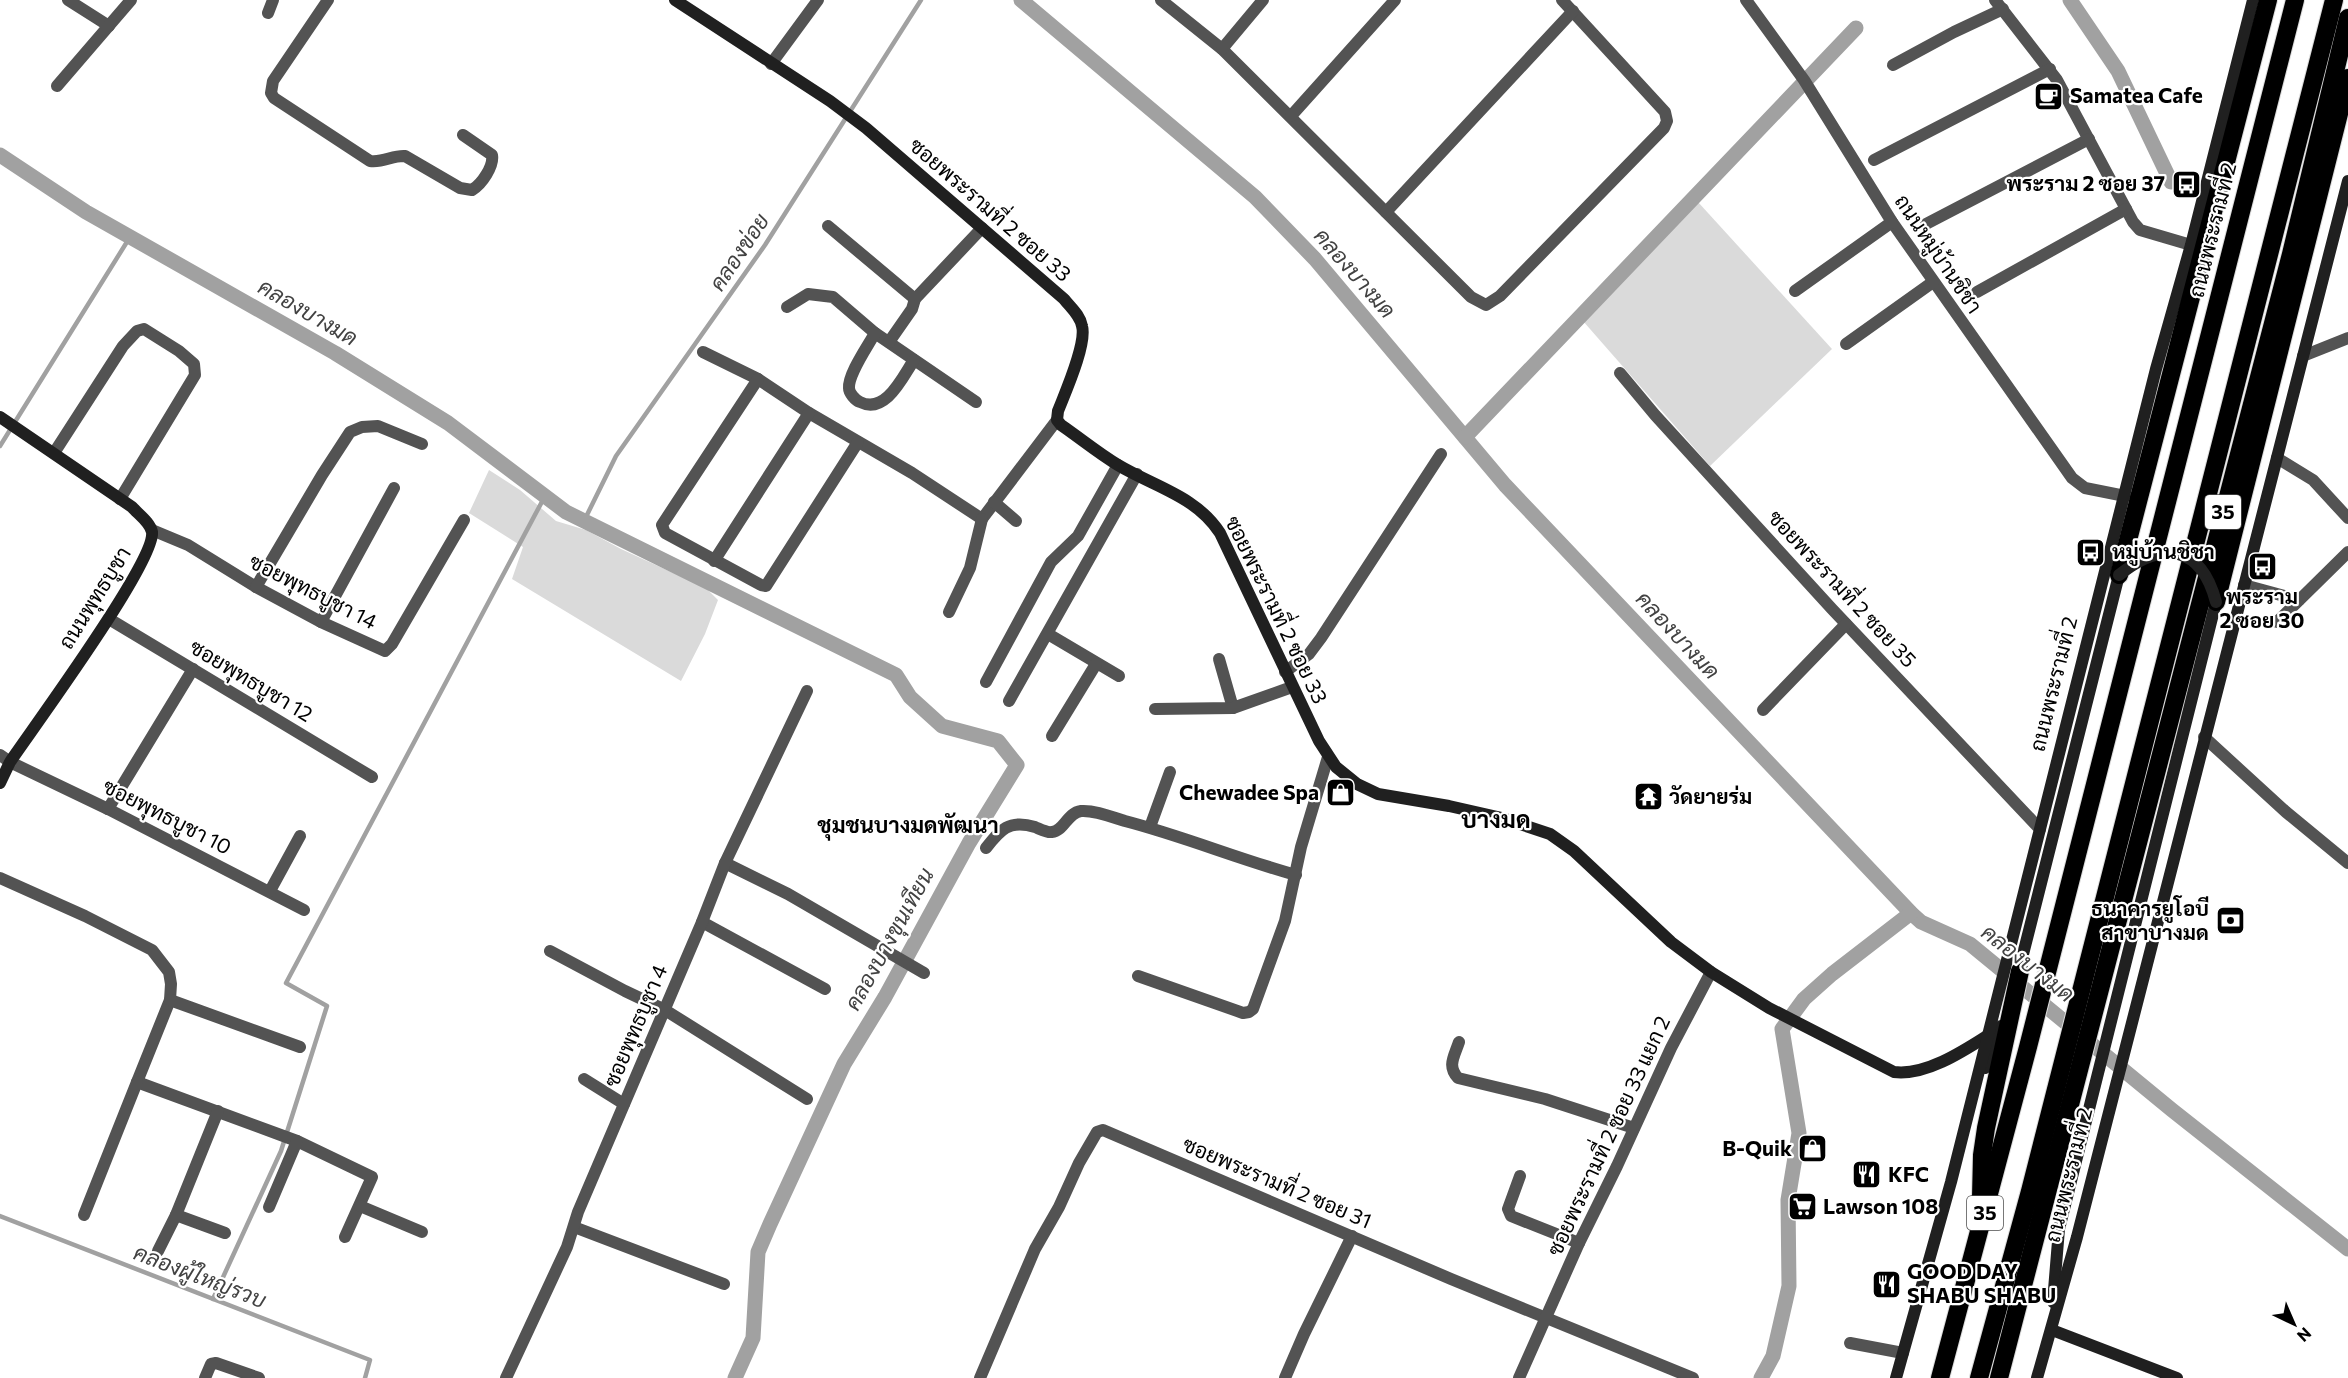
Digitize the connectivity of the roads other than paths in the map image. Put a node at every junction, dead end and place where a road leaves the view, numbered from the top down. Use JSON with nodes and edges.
{"nodes":[{"id":1,"x":68,"y":0,"type":"edge"},
{"id":2,"x":131,"y":0,"type":"edge"},
{"id":3,"x":273,"y":0,"type":"edge"},
{"id":4,"x":328,"y":0,"type":"edge"},
{"id":5,"x":675,"y":0,"type":"edge"},
{"id":6,"x":818,"y":0,"type":"edge"},
{"id":7,"x":1161,"y":0,"type":"edge"},
{"id":8,"x":1263,"y":0,"type":"edge"},
{"id":9,"x":1395,"y":0,"type":"edge"},
{"id":10,"x":1562,"y":0,"type":"edge"},
{"id":11,"x":1746,"y":0,"type":"edge"},
{"id":12,"x":2253,"y":0,"type":"edge"},
{"id":13,"x":2268,"y":0,"type":"edge"},
{"id":14,"x":2295,"y":0,"type":"edge"},
{"id":15,"x":2303,"y":0,"type":"edge"},
{"id":16,"x":2334,"y":0,"type":"edge"},
{"id":17,"x":1999,"y":4,"type":"edge"},
{"id":18,"x":1573,"y":11,"type":"junction"},
{"id":19,"x":268,"y":13,"type":"dead end"},
{"id":20,"x":2348,"y":18,"type":"edge"},
{"id":21,"x":109,"y":26,"type":"junction"},
{"id":22,"x":1222,"y":49,"type":"junction"},
{"id":23,"x":771,"y":64,"type":"junction"},
{"id":24,"x":1893,"y":65,"type":"dead end"},
{"id":25,"x":2050,"y":69,"type":"junction"},
{"id":26,"x":2348,"y":78,"type":"edge"},
{"id":27,"x":57,"y":86,"type":"dead end"},
{"id":28,"x":1291,"y":116,"type":"junction"},
{"id":29,"x":463,"y":135,"type":"dead end"},
{"id":30,"x":2089,"y":139,"type":"junction"},
{"id":31,"x":1874,"y":160,"type":"dead end"},
{"id":32,"x":2348,"y":181,"type":"edge"},
{"id":33,"x":2126,"y":209,"type":"junction"},
{"id":34,"x":1386,"y":212,"type":"junction"},
{"id":35,"x":1892,"y":222,"type":"junction"},
{"id":36,"x":1926,"y":224,"type":"dead end"},
{"id":37,"x":828,"y":226,"type":"dead end"},
{"id":38,"x":981,"y":228,"type":"junction"},
{"id":39,"x":2191,"y":245,"type":"junction"},
{"id":40,"x":1933,"y":282,"type":"junction"},
{"id":41,"x":1795,"y":291,"type":"dead end"},
{"id":42,"x":1977,"y":292,"type":"dead end"},
{"id":43,"x":915,"y":299,"type":"junction"},
{"id":44,"x":787,"y":308,"type":"dead end"},
{"id":45,"x":875,"y":333,"type":"junction"},
{"id":46,"x":2348,"y":338,"type":"edge"},
{"id":47,"x":889,"y":342,"type":"junction"},
{"id":48,"x":1846,"y":344,"type":"dead end"},
{"id":49,"x":703,"y":352,"type":"dead end"},
{"id":50,"x":2303,"y":356,"type":"junction"},
{"id":51,"x":914,"y":360,"type":"junction"},
{"id":52,"x":1620,"y":372,"type":"dead end"},
{"id":53,"x":758,"y":379,"type":"junction"},
{"id":54,"x":976,"y":402,"type":"dead end"},
{"id":55,"x":808,"y":413,"type":"junction"},
{"id":56,"x":0,"y":417,"type":"edge"},
{"id":57,"x":1057,"y":420,"type":"junction"},
{"id":58,"x":858,"y":442,"type":"junction"},
{"id":59,"x":422,"y":444,"type":"dead end"},
{"id":60,"x":54,"y":453,"type":"junction"},
{"id":61,"x":1442,"y":454,"type":"dead end"},
{"id":62,"x":2277,"y":458,"type":"junction"},
{"id":63,"x":1118,"y":465,"type":"junction"},
{"id":64,"x":1137,"y":474,"type":"junction"},
{"id":65,"x":394,"y":488,"type":"dead end"},
{"id":66,"x":2125,"y":496,"type":"junction"},
{"id":67,"x":120,"y":499,"type":"junction"},
{"id":68,"x":994,"y":502,"type":"junction"},
{"id":69,"x":2348,"y":518,"type":"edge"},
{"id":70,"x":982,"y":519,"type":"junction"},
{"id":71,"x":464,"y":520,"type":"dead end"},
{"id":72,"x":1016,"y":521,"type":"dead end"},
{"id":73,"x":152,"y":530,"type":"junction"},
{"id":74,"x":2345,"y":560,"type":"edge"},
{"id":75,"x":714,"y":561,"type":"junction"},
{"id":76,"x":2119,"y":575,"type":"junction"},
{"id":77,"x":2244,"y":585,"type":"junction"},
{"id":78,"x":256,"y":587,"type":"junction"},
{"id":79,"x":2299,"y":600,"type":"junction"},
{"id":80,"x":2216,"y":602,"type":"junction"},
{"id":81,"x":949,"y":612,"type":"dead end"},
{"id":82,"x":109,"y":619,"type":"junction"},
{"id":83,"x":321,"y":622,"type":"junction"},
{"id":84,"x":2277,"y":622,"type":"dead end"},
{"id":85,"x":1846,"y":624,"type":"junction"},
{"id":86,"x":1048,"y":634,"type":"junction"},
{"id":87,"x":1218,"y":659,"type":"dead end"},
{"id":88,"x":1096,"y":664,"type":"junction"},
{"id":89,"x":193,"y":669,"type":"junction"},
{"id":90,"x":1286,"y":672,"type":"junction"},
{"id":91,"x":1119,"y":676,"type":"dead end"},
{"id":92,"x":986,"y":682,"type":"dead end"},
{"id":93,"x":1292,"y":687,"type":"junction"},
{"id":94,"x":807,"y":691,"type":"dead end"},
{"id":95,"x":1009,"y":701,"type":"dead end"},
{"id":96,"x":1233,"y":708,"type":"junction"},
{"id":97,"x":1155,"y":709,"type":"dead end"},
{"id":98,"x":1763,"y":711,"type":"dead end"},
{"id":99,"x":1052,"y":736,"type":"dead end"},
{"id":100,"x":2204,"y":738,"type":"junction"},
{"id":101,"x":1328,"y":757,"type":"junction"},
{"id":102,"x":5,"y":759,"type":"edge"},
{"id":103,"x":1170,"y":772,"type":"dead end"},
{"id":104,"x":372,"y":777,"type":"dead end"},
{"id":105,"x":0,"y":783,"type":"edge"},
{"id":106,"x":108,"y":809,"type":"junction"},
{"id":107,"x":1150,"y":827,"type":"junction"},
{"id":108,"x":2040,"y":829,"type":"junction"},
{"id":109,"x":300,"y":836,"type":"dead end"},
{"id":110,"x":986,"y":848,"type":"dead end"},
{"id":111,"x":724,"y":863,"type":"junction"},
{"id":112,"x":2348,"y":863,"type":"edge"},
{"id":113,"x":1296,"y":874,"type":"junction"},
{"id":114,"x":0,"y":878,"type":"edge"},
{"id":115,"x":270,"y":891,"type":"junction"},
{"id":116,"x":304,"y":910,"type":"dead end"},
{"id":117,"x":702,"y":922,"type":"junction"},
{"id":118,"x":550,"y":951,"type":"dead end"},
{"id":119,"x":2020,"y":971,"type":"joint"},
{"id":120,"x":921,"y":972,"type":"dead end"},
{"id":121,"x":1712,"y":972,"type":"junction"},
{"id":122,"x":1138,"y":976,"type":"dead end"},
{"id":123,"x":825,"y":989,"type":"dead end"},
{"id":124,"x":171,"y":1000,"type":"junction"},
{"id":125,"x":2004,"y":1007,"type":"junction"},
{"id":126,"x":665,"y":1010,"type":"junction"},
{"id":127,"x":1987,"y":1036,"type":"junction"},
{"id":128,"x":1459,"y":1042,"type":"dead end"},
{"id":129,"x":300,"y":1047,"type":"dead end"},
{"id":130,"x":584,"y":1078,"type":"dead end"},
{"id":131,"x":137,"y":1083,"type":"junction"},
{"id":132,"x":1973,"y":1093,"type":"junction"},
{"id":133,"x":807,"y":1099,"type":"dead end"},
{"id":134,"x":624,"y":1104,"type":"junction"},
{"id":135,"x":218,"y":1111,"type":"junction"},
{"id":136,"x":1634,"y":1128,"type":"junction"},
{"id":137,"x":297,"y":1141,"type":"junction"},
{"id":138,"x":1520,"y":1176,"type":"dead end"},
{"id":139,"x":269,"y":1206,"type":"dead end"},
{"id":140,"x":360,"y":1206,"type":"junction"},
{"id":141,"x":84,"y":1215,"type":"dead end"},
{"id":142,"x":176,"y":1215,"type":"junction"},
{"id":143,"x":574,"y":1227,"type":"junction"},
{"id":144,"x":1980,"y":1232,"type":"junction"},
{"id":145,"x":225,"y":1233,"type":"dead end"},
{"id":146,"x":422,"y":1233,"type":"dead end"},
{"id":147,"x":1352,"y":1236,"type":"junction"},
{"id":148,"x":345,"y":1237,"type":"dead end"},
{"id":149,"x":1579,"y":1243,"type":"junction"},
{"id":150,"x":158,"y":1251,"type":"dead end"},
{"id":151,"x":724,"y":1284,"type":"dead end"},
{"id":152,"x":1546,"y":1318,"type":"junction"},
{"id":153,"x":2052,"y":1330,"type":"junction"},
{"id":154,"x":1850,"y":1342,"type":"dead end"},
{"id":155,"x":1903,"y":1353,"type":"junction"},
{"id":156,"x":205,"y":1378,"type":"edge"},
{"id":157,"x":259,"y":1378,"type":"edge"},
{"id":158,"x":506,"y":1378,"type":"edge"},
{"id":159,"x":980,"y":1378,"type":"edge"},
{"id":160,"x":1285,"y":1378,"type":"edge"},
{"id":161,"x":1519,"y":1378,"type":"edge"},
{"id":162,"x":1693,"y":1378,"type":"edge"},
{"id":163,"x":1896,"y":1378,"type":"edge"},
{"id":164,"x":1940,"y":1378,"type":"edge"},
{"id":165,"x":1948,"y":1378,"type":"edge"},
{"id":166,"x":1979,"y":1378,"type":"edge"},
{"id":167,"x":1999,"y":1378,"type":"edge"},
{"id":168,"x":2037,"y":1378,"type":"edge"},
{"id":169,"x":2177,"y":1378,"type":"edge"}],
"edges":[{"from":1,"to":21,"type":"street"},
{"from":2,"to":21,"type":"street"},
{"from":3,"to":19,"type":"street"},
{"from":4,"to":29,"type":"street"},
{"from":5,"to":23,"type":"main road","name":"ซอยพระรามที่ 2 ซอย 33"},
{"from":6,"to":23,"type":"street"},
{"from":7,"to":22,"type":"street"},
{"from":8,"to":22,"type":"street"},
{"from":9,"to":28,"type":"street"},
{"from":10,"to":18,"type":"street"},
{"from":11,"to":35,"type":"street","name":"ถนนหมู่บ้านชิชา"},
{"from":12,"to":39,"type":"main road","name":"ถนนพระรามที่ 2","number":"35"},
{"from":13,"to":76,"type":"highway"},
{"from":14,"to":144,"type":"highway","name":"ถนนพระรามที่ 2","number":"35"},
{"from":15,"to":165,"type":"highway"},
{"from":16,"to":166,"type":"highway"},
{"from":17,"to":24,"type":"street"},
{"from":17,"to":25,"type":"street"},
{"from":18,"to":34,"type":"street"},
{"from":18,"to":34,"type":"street"},
{"from":20,"to":167,"type":"highway","name":"ถนนพระรามที่ 2","number":"35"},
{"from":21,"to":27,"type":"street"},
{"from":22,"to":28,"type":"street"},
{"from":23,"to":38,"type":"main road","name":"ซอยพระรามที่ 2 ซอย 33"},
{"from":25,"to":30,"type":"street"},
{"from":25,"to":31,"type":"street"},
{"from":26,"to":80,"type":"highway"},
{"from":28,"to":34,"type":"street"},
{"from":30,"to":33,"type":"street"},
{"from":30,"to":36,"type":"street"},
{"from":32,"to":50,"type":"main road","name":"ถนนพระรามที่ 2","number":"35"},
{"from":33,"to":39,"type":"street"},
{"from":33,"to":42,"type":"street"},
{"from":35,"to":40,"type":"street","name":"ถนนหมู่บ้านชิชา"},
{"from":35,"to":41,"type":"street"},
{"from":37,"to":43,"type":"street"},
{"from":38,"to":43,"type":"street"},
{"from":38,"to":57,"type":"main road","name":"ซอยพระรามที่ 2 ซอย 33"},
{"from":39,"to":66,"type":"main road","name":"ถนนพระรามที่ 2","number":"35"},
{"from":40,"to":48,"type":"street"},
{"from":40,"to":66,"type":"street","name":"ถนนหมู่บ้านชิชา"},
{"from":43,"to":47,"type":"street"},
{"from":44,"to":45,"type":"street"},
{"from":45,"to":47,"type":"street"},
{"from":45,"to":51,"type":"street"},
{"from":46,"to":50,"type":"street"},
{"from":47,"to":51,"type":"street"},
{"from":49,"to":53,"type":"street"},
{"from":50,"to":62,"type":"main road","name":"ถนนพระรามที่ 2","number":"35"},
{"from":51,"to":54,"type":"street"},
{"from":52,"to":85,"type":"street","name":"ซอยพระรามที่ 2 ซอย 35"},
{"from":53,"to":55,"type":"street"},
{"from":53,"to":75,"type":"street"},
{"from":55,"to":58,"type":"street"},
{"from":55,"to":75,"type":"street"},
{"from":56,"to":60,"type":"main road","name":"ถนนพุทธบูชา"},
{"from":57,"to":63,"type":"main road","name":"ซอยพระรามที่ 2 ซอย 33"},
{"from":57,"to":68,"type":"street"},
{"from":58,"to":70,"type":"street"},
{"from":58,"to":75,"type":"street"},
{"from":59,"to":78,"type":"street"},
{"from":60,"to":67,"type":"main road","name":"ถนนพุทธบูชา"},
{"from":60,"to":67,"type":"street"},
{"from":61,"to":90,"type":"street"},
{"from":62,"to":69,"type":"street"},
{"from":62,"to":77,"type":"main road","name":"ถนนพระรามที่ 2","number":"35"},
{"from":63,"to":64,"type":"main road","name":"ซอยพระรามที่ 2 ซอย 33"},
{"from":63,"to":92,"type":"street"},
{"from":64,"to":86,"type":"street"},
{"from":64,"to":90,"type":"main road","name":"ซอยพระรามที่ 2 ซอย 33"},
{"from":65,"to":83,"type":"street"},
{"from":66,"to":108,"type":"main road","name":"ถนนพระรามที่ 2","number":"35"},
{"from":67,"to":73,"type":"main road","name":"ถนนพุทธบูชา"},
{"from":68,"to":70,"type":"street"},
{"from":68,"to":72,"type":"street"},
{"from":70,"to":81,"type":"street"},
{"from":71,"to":83,"type":"street","name":"ซอยพุทธบูชา 14"},
{"from":73,"to":78,"type":"street","name":"ซอยพุทธบูชา 14"},
{"from":73,"to":82,"type":"main road","name":"ถนนพุทธบูชา"},
{"from":74,"to":79,"type":"street"},
{"from":76,"to":80,"type":"main road","bridge":true},
{"from":76,"to":119,"type":"main road"},
{"from":77,"to":79,"type":"street"},
{"from":77,"to":100,"type":"main road","name":"ถนนพระรามที่ 2","number":"35"},
{"from":78,"to":83,"type":"street","name":"ซอยพุทธบูชา 14"},
{"from":79,"to":84,"type":"street"},
{"from":80,"to":153,"type":"main road"},
{"from":82,"to":89,"type":"street","name":"ซอยพุทธบูชา 12"},
{"from":82,"to":102,"type":"main road","name":"ถนนพุทธบูชา"},
{"from":85,"to":98,"type":"street"},
{"from":85,"to":108,"type":"street","name":"ซอยพระรามที่ 2 ซอย 35"},
{"from":86,"to":88,"type":"street"},
{"from":86,"to":95,"type":"street"},
{"from":87,"to":96,"type":"street"},
{"from":88,"to":91,"type":"street"},
{"from":88,"to":99,"type":"street"},
{"from":89,"to":104,"type":"street","name":"ซอยพุทธบูชา 12"},
{"from":89,"to":106,"type":"street"},
{"from":90,"to":93,"type":"main road","name":"ซอยพระรามที่ 2 ซอย 33"},
{"from":93,"to":96,"type":"street"},
{"from":93,"to":101,"type":"main road","name":"ซอยพระรามที่ 2 ซอย 33"},
{"from":94,"to":111,"type":"street","name":"ซอยพุทธบูชา 4"},
{"from":96,"to":97,"type":"street"},
{"from":100,"to":112,"type":"street"},
{"from":100,"to":153,"type":"main road","name":"ถนนพระรามที่ 2","number":"35"},
{"from":101,"to":113,"type":"street"},
{"from":101,"to":121,"type":"main road","name":"ซอยพระรามที่ 2 ซอย 33"},
{"from":102,"to":105,"type":"main road","name":"ถนนพุทธบูชา"},
{"from":102,"to":106,"type":"street","name":"ซอยพุทธบูชา 10"},
{"from":103,"to":107,"type":"street"},
{"from":106,"to":115,"type":"street","name":"ซอยพุทธบูชา 10"},
{"from":107,"to":110,"type":"street"},
{"from":107,"to":113,"type":"street"},
{"from":108,"to":125,"type":"main road","name":"ถนนพระรามที่ 2","number":"35"},
{"from":109,"to":115,"type":"street"},
{"from":111,"to":117,"type":"street","name":"ซอยพุทธบูชา 4"},
{"from":111,"to":120,"type":"street"},
{"from":113,"to":122,"type":"street"},
{"from":114,"to":124,"type":"street"},
{"from":115,"to":116,"type":"street","name":"ซอยพุทธบูชา 10"},
{"from":117,"to":123,"type":"street"},
{"from":117,"to":126,"type":"street","name":"ซอยพุทธบูชา 4"},
{"from":118,"to":126,"type":"street"},
{"from":119,"to":125,"type":"highway"},
{"from":121,"to":127,"type":"main road","name":"ซอยพระรามที่ 2 ซอย 33"},
{"from":121,"to":136,"type":"street","name":"ซอยพระรามที่ 2 ซอย 33 แยก 2"},
{"from":124,"to":129,"type":"street"},
{"from":124,"to":131,"type":"street"},
{"from":125,"to":127,"type":"main road","name":"ถนนพระรามที่ 2","number":"35"},
{"from":125,"to":132,"type":"main road"},
{"from":125,"to":144,"type":"highway"},
{"from":126,"to":133,"type":"street"},
{"from":126,"to":134,"type":"street","name":"ซอยพุทธบูชา 4"},
{"from":127,"to":132,"type":"main road","name":"ถนนพระรามที่ 2","number":"35"},
{"from":128,"to":136,"type":"street"},
{"from":130,"to":134,"type":"street"},
{"from":131,"to":135,"type":"street"},
{"from":131,"to":141,"type":"street"},
{"from":132,"to":155,"type":"main road","name":"ถนนพระรามที่ 2","number":"35"},
{"from":134,"to":143,"type":"street","name":"ซอยพุทธบูชา 4"},
{"from":135,"to":137,"type":"street"},
{"from":135,"to":142,"type":"street"},
{"from":136,"to":149,"type":"street","name":"ซอยพระรามที่ 2 ซอย 33 แยก 2"},
{"from":137,"to":139,"type":"street"},
{"from":137,"to":140,"type":"street"},
{"from":138,"to":149,"type":"street"},
{"from":140,"to":146,"type":"street"},
{"from":140,"to":148,"type":"street"},
{"from":142,"to":145,"type":"street"},
{"from":142,"to":150,"type":"street"},
{"from":143,"to":151,"type":"street"},
{"from":143,"to":158,"type":"street","name":"ซอยพุทธบูชา 4"},
{"from":144,"to":164,"type":"highway","name":"ถนนพระรามที่ 2","number":"35"},
{"from":147,"to":152,"type":"street","name":"ซอยพระรามที่ 2 ซอย 31"},
{"from":147,"to":159,"type":"street","name":"ซอยพระรามที่ 2 ซอย 31"},
{"from":147,"to":160,"type":"street"},
{"from":149,"to":152,"type":"street","name":"ซอยพระรามที่ 2 ซอย 33 แยก 2"},
{"from":152,"to":161,"type":"street","name":"ซอยพระรามที่ 2 ซอย 33 แยก 2"},
{"from":152,"to":162,"type":"street","name":"ซอยพระรามที่ 2 ซอย 31"},
{"from":153,"to":168,"type":"main road","name":"ถนนพระรามที่ 2","number":"35"},
{"from":153,"to":169,"type":"main road"},
{"from":154,"to":155,"type":"street"},
{"from":155,"to":163,"type":"main road","name":"ถนนพระรามที่ 2","number":"35"},
{"from":156,"to":157,"type":"street"}]}
